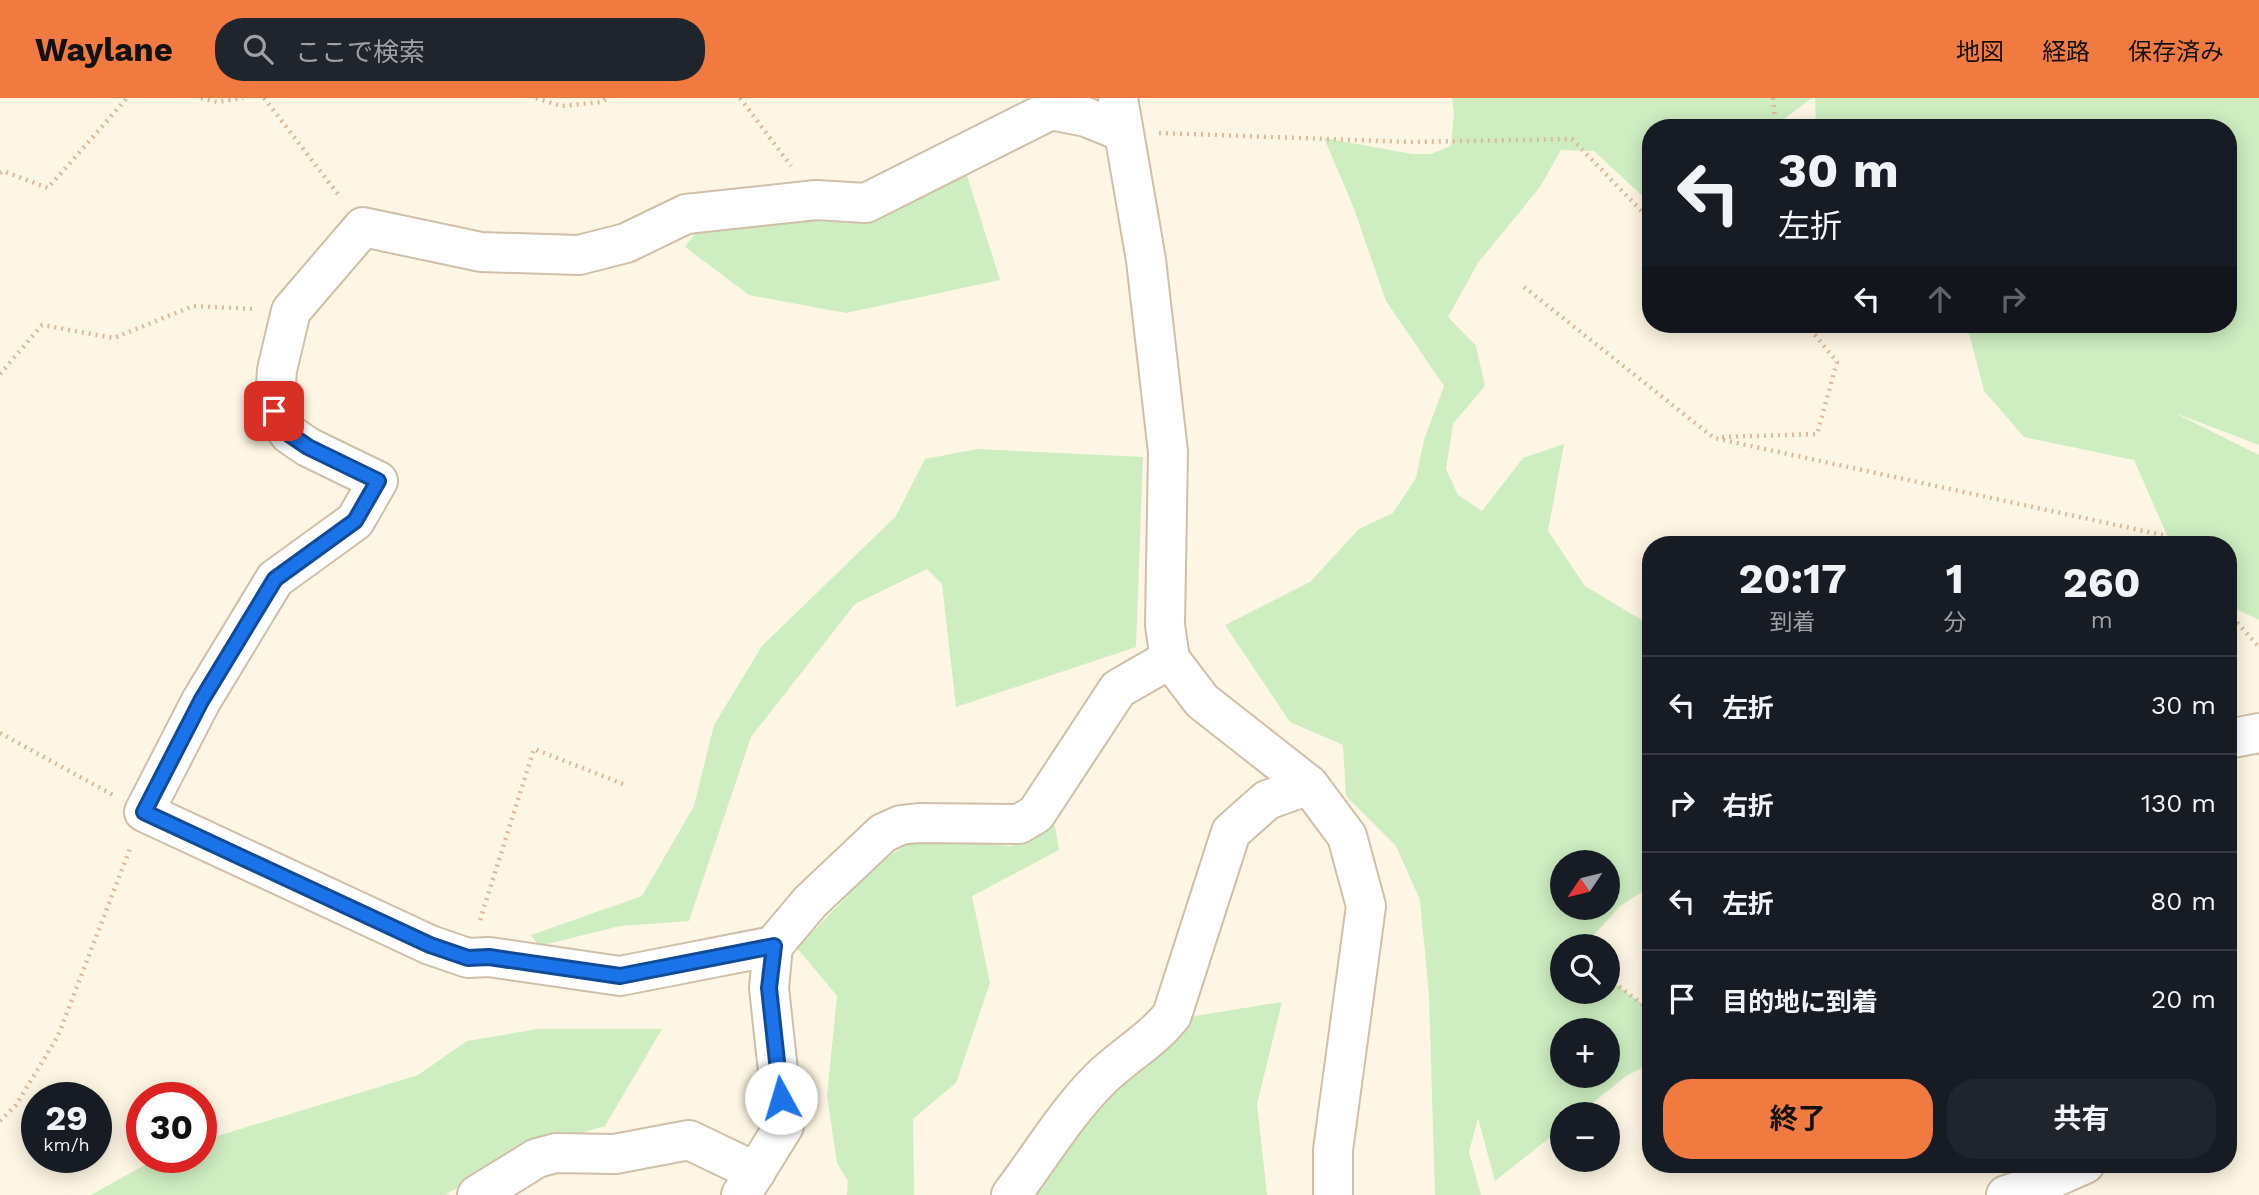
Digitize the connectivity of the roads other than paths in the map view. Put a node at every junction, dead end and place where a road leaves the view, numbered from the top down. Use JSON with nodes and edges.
{"nodes":[{"id":1,"x":1121,"y":115,"type":"edge"},
{"id":2,"x":1170,"y":659,"type":"junction"},
{"id":3,"x":2259,"y":733,"type":"edge"},
{"id":4,"x":2237,"y":737,"type":"edge"},
{"id":5,"x":1309,"y":785,"type":"junction"},
{"id":6,"x":774,"y":946,"type":"junction"},
{"id":7,"x":2065,"y":1173,"type":"edge"},
{"id":8,"x":749,"y":1183,"type":"edge"},
{"id":9,"x":477,"y":1195,"type":"edge"},
{"id":10,"x":1011,"y":1195,"type":"edge"},
{"id":11,"x":1333,"y":1195,"type":"edge"},
{"id":12,"x":2006,"y":1195,"type":"edge"}],
"edges":[{"from":1,"to":2,"type":"street"},
{"from":1,"to":6,"type":"street"},
{"from":2,"to":5,"type":"street"},
{"from":2,"to":6,"type":"street"},
{"from":3,"to":4,"type":"street"},
{"from":5,"to":10,"type":"street"},
{"from":5,"to":11,"type":"street"},
{"from":6,"to":8,"type":"street"},
{"from":7,"to":12,"type":"street"},
{"from":8,"to":9,"type":"street"}]}
